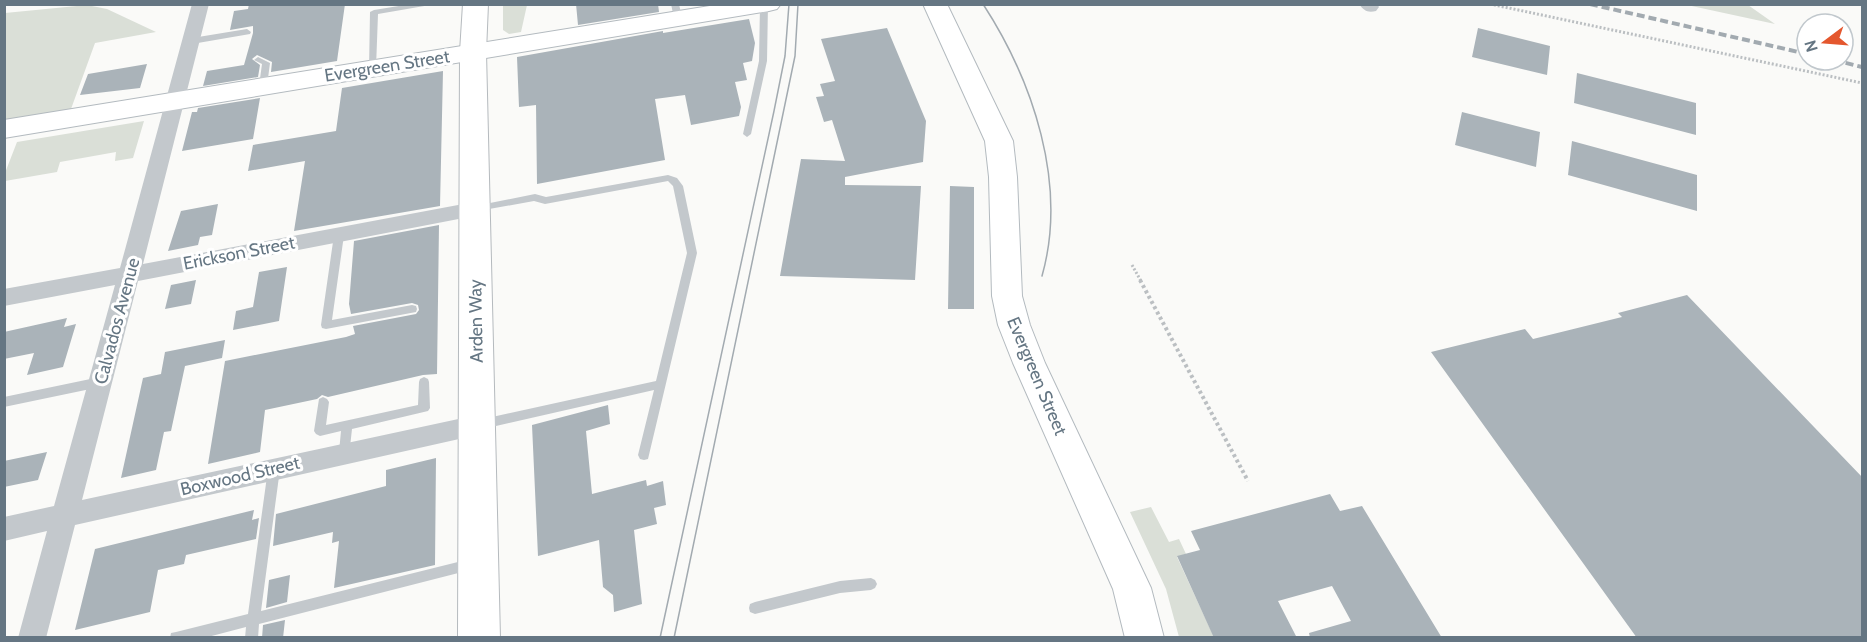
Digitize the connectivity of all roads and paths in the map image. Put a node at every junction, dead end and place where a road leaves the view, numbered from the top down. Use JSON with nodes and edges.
{"nodes":[{"id":1,"x":201,"y":4,"type":"edge"},
{"id":2,"x":432,"y":4,"type":"edge"},
{"id":3,"x":476,"y":4,"type":"edge"},
{"id":4,"x":935,"y":4,"type":"edge"},
{"id":5,"x":1490,"y":4,"type":"edge"},
{"id":6,"x":766,"y":5,"type":"edge"},
{"id":7,"x":676,"y":11,"type":"edge"},
{"id":8,"x":247,"y":32,"type":"dead end"},
{"id":9,"x":192,"y":41,"type":"junction"},
{"id":10,"x":473,"y":52,"type":"junction"},
{"id":11,"x":258,"y":60,"type":"dead end"},
{"id":12,"x":372,"y":68,"type":"junction"},
{"id":13,"x":1863,"y":83,"type":"edge"},
{"id":14,"x":263,"y":86,"type":"junction"},
{"id":15,"x":176,"y":100,"type":"junction"},
{"id":16,"x":4,"y":129,"type":"edge"},
{"id":17,"x":747,"y":134,"type":"dead end"},
{"id":18,"x":474,"y":209,"type":"junction"},
{"id":19,"x":339,"y":235,"type":"junction"},
{"id":20,"x":1132,"y":266,"type":"dead end"},
{"id":21,"x":129,"y":274,"type":"junction"},
{"id":22,"x":4,"y":298,"type":"edge"},
{"id":23,"x":412,"y":309,"type":"dead end"},
{"id":24,"x":100,"y":382,"type":"junction"},
{"id":25,"x":424,"y":382,"type":"dead end"},
{"id":26,"x":661,"y":384,"type":"junction"},
{"id":27,"x":4,"y":402,"type":"edge"},
{"id":28,"x":323,"y":402,"type":"dead end"},
{"id":29,"x":347,"y":425,"type":"junction"},
{"id":30,"x":477,"y":425,"type":"junction"},
{"id":31,"x":345,"y":452,"type":"junction"},
{"id":32,"x":644,"y":455,"type":"dead end"},
{"id":33,"x":274,"y":469,"type":"junction"},
{"id":34,"x":1248,"y":481,"type":"dead end"},
{"id":35,"x":65,"y":516,"type":"junction"},
{"id":36,"x":4,"y":529,"type":"edge"},
{"id":37,"x":478,"y":563,"type":"junction"},
{"id":38,"x":872,"y":584,"type":"dead end"},
{"id":39,"x":755,"y":608,"type":"dead end"},
{"id":40,"x":254,"y":618,"type":"junction"},
{"id":41,"x":32,"y":638,"type":"edge"},
{"id":42,"x":176,"y":638,"type":"edge"},
{"id":43,"x":251,"y":638,"type":"edge"},
{"id":44,"x":478,"y":638,"type":"edge"},
{"id":45,"x":1145,"y":638,"type":"edge"}],
"edges":[{"from":1,"to":9,"type":"street","name":"Calvados Avenue"},
{"from":2,"to":12,"type":"lane"},
{"from":3,"to":10,"type":"main road","name":"Arden Way"},
{"from":4,"to":45,"type":"street","name":"Evergreen Street"},
{"from":5,"to":13,"type":"path"},
{"from":6,"to":7,"type":"street","name":"Evergreen Street"},
{"from":6,"to":17,"type":"lane"},
{"from":7,"to":10,"type":"street","name":"Evergreen Street"},
{"from":8,"to":9,"type":"lane"},
{"from":9,"to":15,"type":"street","name":"Calvados Avenue"},
{"from":10,"to":12,"type":"street","name":"Evergreen Street"},
{"from":10,"to":18,"type":"main road","name":"Arden Way"},
{"from":11,"to":14,"type":"lane"},
{"from":12,"to":14,"type":"street","name":"Evergreen Street"},
{"from":14,"to":15,"type":"street","name":"Evergreen Street"},
{"from":15,"to":16,"type":"street","name":"Evergreen Street"},
{"from":15,"to":21,"type":"street","name":"Calvados Avenue"},
{"from":18,"to":19,"type":"street","name":"Erickson Street"},
{"from":18,"to":26,"type":"lane"},
{"from":18,"to":30,"type":"main road","name":"Arden Way"},
{"from":19,"to":21,"type":"street","name":"Erickson Street"},
{"from":19,"to":23,"type":"lane"},
{"from":20,"to":34,"type":"path"},
{"from":21,"to":22,"type":"street","name":"Erickson Street"},
{"from":21,"to":24,"type":"street","name":"Calvados Avenue"},
{"from":24,"to":27,"type":"lane"},
{"from":24,"to":35,"type":"street","name":"Calvados Avenue"},
{"from":25,"to":29,"type":"lane"},
{"from":26,"to":30,"type":"lane"},
{"from":26,"to":32,"type":"lane"},
{"from":28,"to":29,"type":"lane"},
{"from":29,"to":31,"type":"lane"},
{"from":30,"to":31,"type":"street","name":"Boxwood Street"},
{"from":30,"to":37,"type":"main road","name":"Arden Way"},
{"from":31,"to":33,"type":"street","name":"Boxwood Street"},
{"from":33,"to":35,"type":"street","name":"Boxwood Street"},
{"from":33,"to":40,"type":"lane"},
{"from":35,"to":36,"type":"street","name":"Boxwood Street"},
{"from":35,"to":41,"type":"street","name":"Calvados Avenue"},
{"from":37,"to":40,"type":"lane"},
{"from":37,"to":44,"type":"main road","name":"Arden Way"},
{"from":38,"to":39,"type":"lane"},
{"from":40,"to":42,"type":"lane"},
{"from":40,"to":43,"type":"lane"}]}
